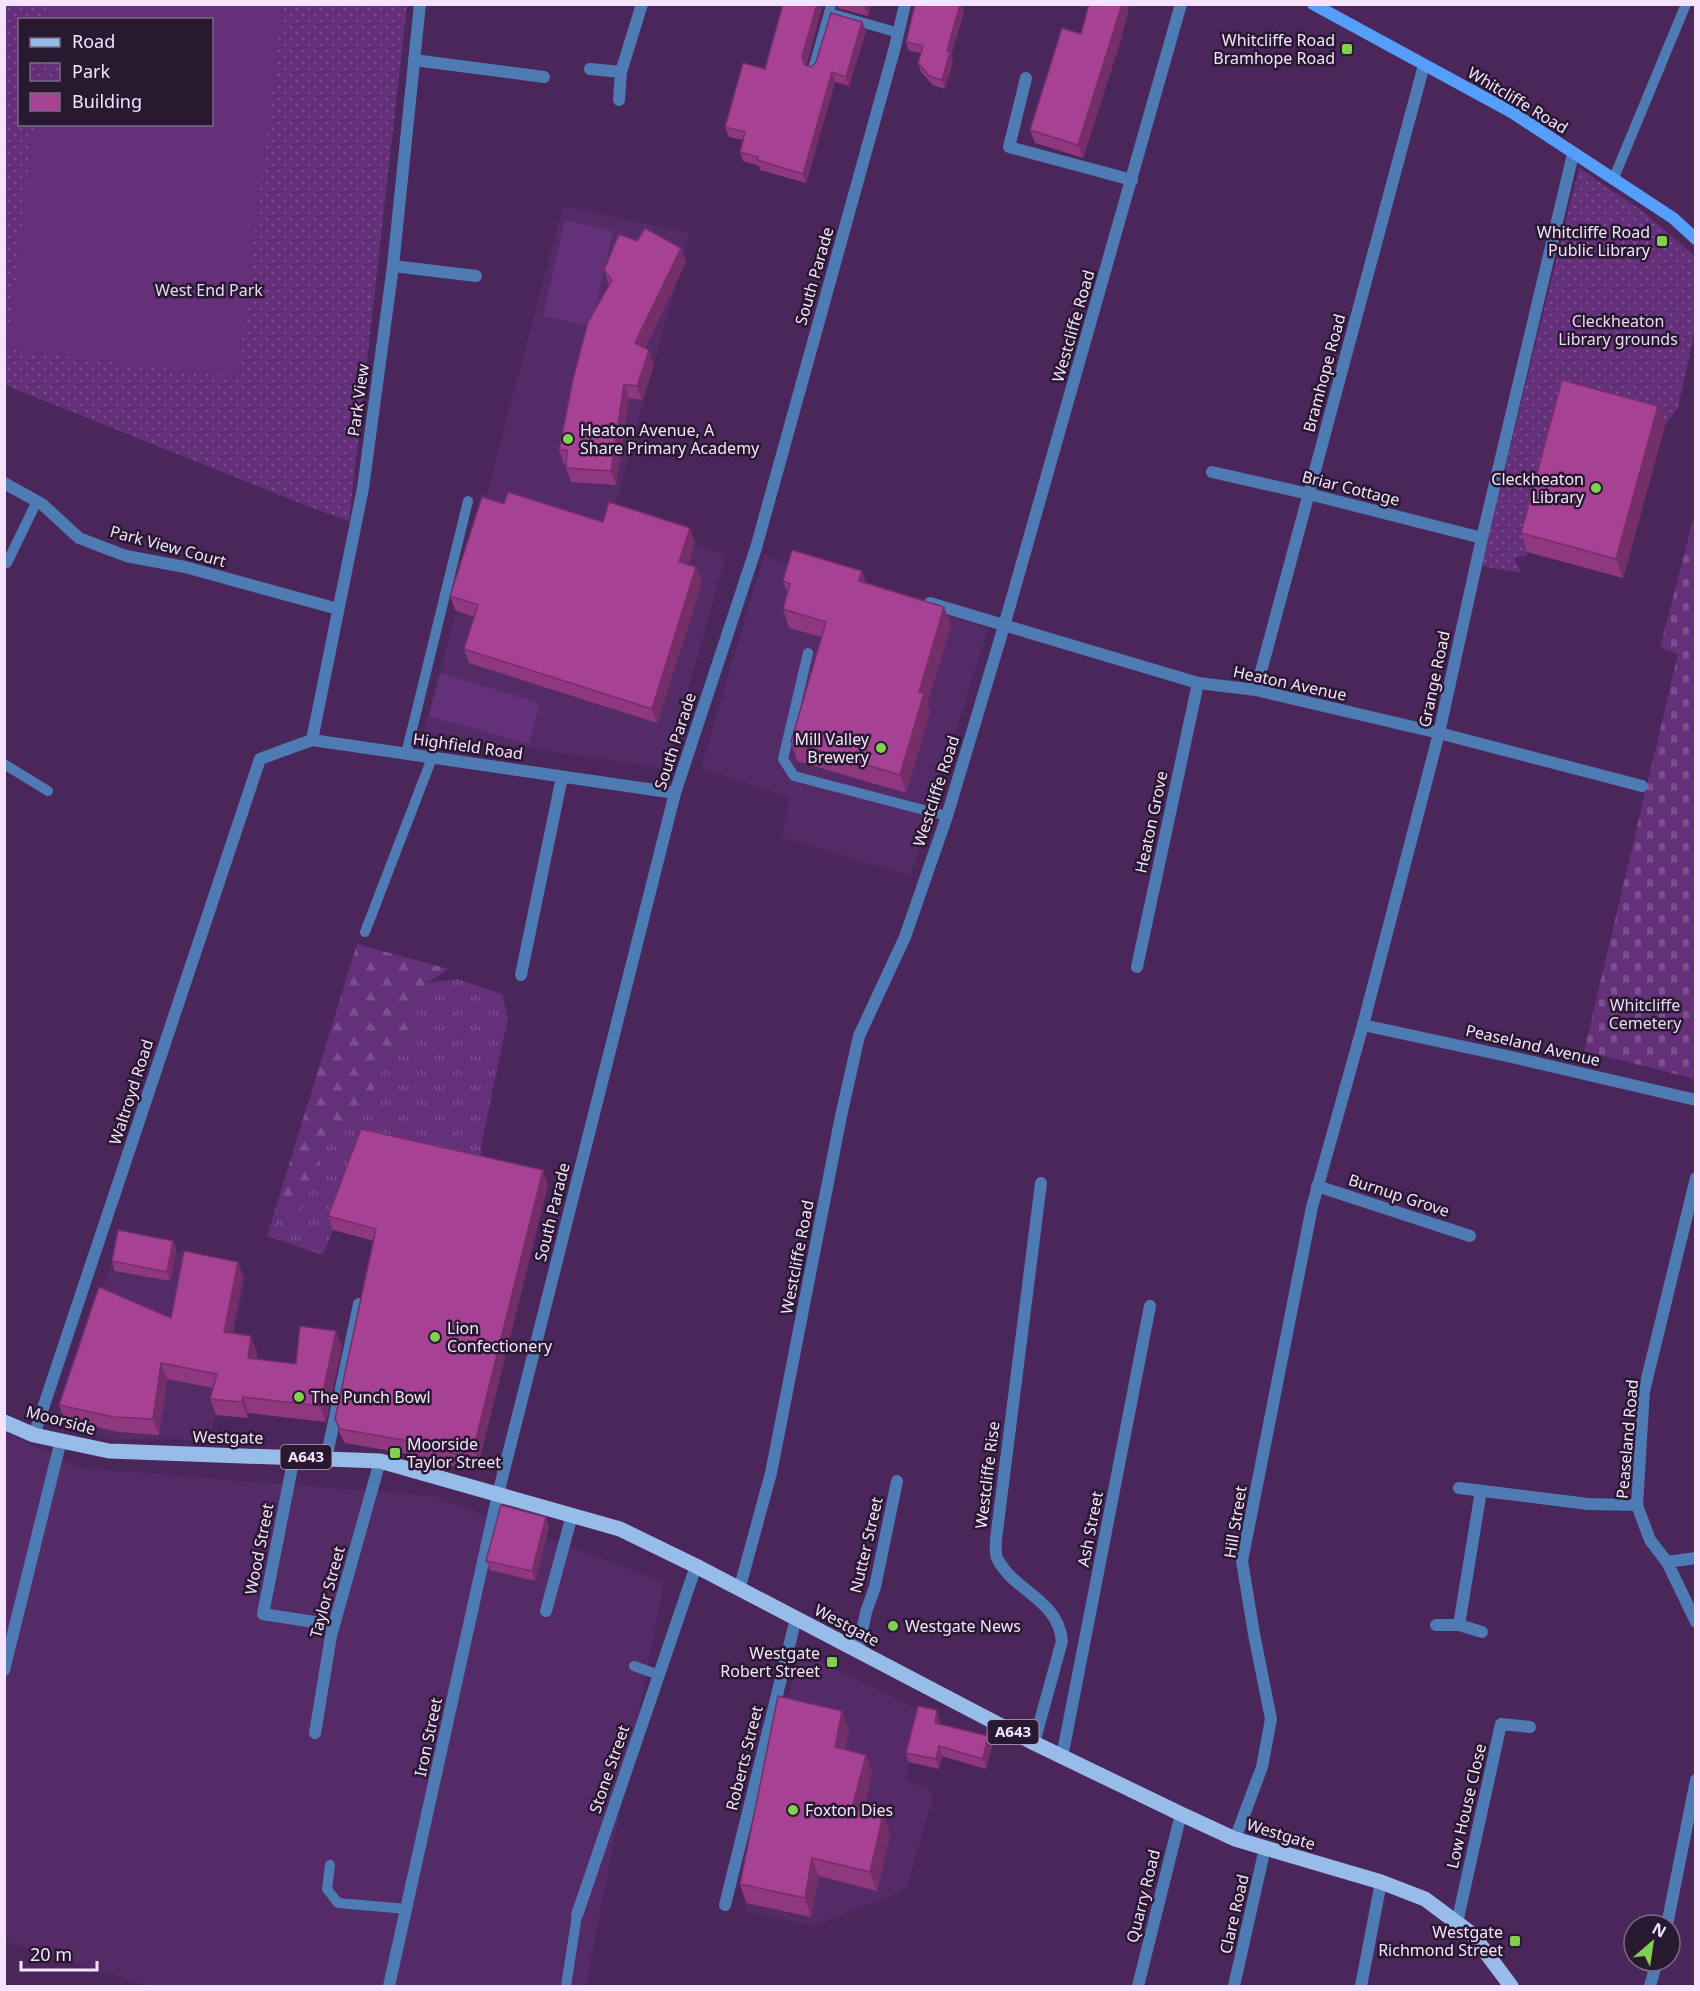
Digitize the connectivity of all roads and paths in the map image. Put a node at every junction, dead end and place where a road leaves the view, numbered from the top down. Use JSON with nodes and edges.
{"nodes":[{"id":1,"x":420,"y":4,"type":"edge"},
{"id":2,"x":642,"y":4,"type":"edge"},
{"id":3,"x":905,"y":4,"type":"edge"},
{"id":4,"x":1181,"y":4,"type":"edge"},
{"id":5,"x":1313,"y":4,"type":"edge"},
{"id":6,"x":1686,"y":4,"type":"edge"},
{"id":7,"x":830,"y":9,"type":"edge"},
{"id":8,"x":899,"y":33,"type":"junction"},
{"id":9,"x":414,"y":60,"type":"junction"},
{"id":10,"x":1424,"y":65,"type":"junction"},
{"id":11,"x":590,"y":69,"type":"dead end"},
{"id":12,"x":813,"y":69,"type":"edge"},
{"id":13,"x":621,"y":72,"type":"junction"},
{"id":14,"x":544,"y":77,"type":"dead end"},
{"id":15,"x":1026,"y":78,"type":"dead end"},
{"id":16,"x":619,"y":100,"type":"dead end"},
{"id":17,"x":1573,"y":154,"type":"junction"},
{"id":18,"x":1132,"y":180,"type":"junction"},
{"id":19,"x":1613,"y":180,"type":"junction"},
{"id":20,"x":1695,"y":239,"type":"edge"},
{"id":21,"x":393,"y":266,"type":"junction"},
{"id":22,"x":476,"y":276,"type":"dead end"},
{"id":23,"x":1212,"y":472,"type":"dead end"},
{"id":24,"x":4,"y":483,"type":"edge"},
{"id":25,"x":1309,"y":494,"type":"junction"},
{"id":26,"x":37,"y":501,"type":"junction"},
{"id":27,"x":468,"y":501,"type":"dead end"},
{"id":28,"x":1482,"y":538,"type":"junction"},
{"id":29,"x":7,"y":562,"type":"dead end"},
{"id":30,"x":921,"y":600,"type":"edge"},
{"id":31,"x":338,"y":609,"type":"junction"},
{"id":32,"x":1005,"y":626,"type":"junction"},
{"id":33,"x":807,"y":653,"type":"dead end"},
{"id":34,"x":1198,"y":683,"type":"junction"},
{"id":35,"x":1256,"y":690,"type":"junction"},
{"id":36,"x":1439,"y":733,"type":"junction"},
{"id":37,"x":312,"y":740,"type":"junction"},
{"id":38,"x":406,"y":754,"type":"junction"},
{"id":39,"x":432,"y":758,"type":"junction"},
{"id":40,"x":260,"y":759,"type":"joint"},
{"id":41,"x":4,"y":764,"type":"edge"},
{"id":42,"x":562,"y":777,"type":"junction"},
{"id":43,"x":1642,"y":786,"type":"dead end"},
{"id":44,"x":48,"y":791,"type":"dead end"},
{"id":45,"x":675,"y":793,"type":"junction"},
{"id":46,"x":947,"y":816,"type":"junction"},
{"id":47,"x":365,"y":932,"type":"dead end"},
{"id":48,"x":1137,"y":967,"type":"dead end"},
{"id":49,"x":521,"y":975,"type":"dead end"},
{"id":50,"x":1363,"y":1025,"type":"junction"},
{"id":51,"x":1695,"y":1100,"type":"edge"},
{"id":52,"x":1695,"y":1178,"type":"edge"},
{"id":53,"x":1041,"y":1183,"type":"dead end"},
{"id":54,"x":1317,"y":1186,"type":"junction"},
{"id":55,"x":1312,"y":1207,"type":"joint"},
{"id":56,"x":1470,"y":1236,"type":"dead end"},
{"id":57,"x":359,"y":1304,"type":"edge"},
{"id":58,"x":1150,"y":1306,"type":"dead end"},
{"id":59,"x":4,"y":1422,"type":"edge"},
{"id":60,"x":34,"y":1435,"type":"junction"},
{"id":61,"x":61,"y":1440,"type":"junction"},
{"id":62,"x":109,"y":1451,"type":"joint"},
{"id":63,"x":294,"y":1457,"type":"junction"},
{"id":64,"x":326,"y":1459,"type":"junction"},
{"id":65,"x":380,"y":1461,"type":"junction"},
{"id":66,"x":897,"y":1481,"type":"dead end"},
{"id":67,"x":1459,"y":1488,"type":"dead end"},
{"id":68,"x":1481,"y":1491,"type":"junction"},
{"id":69,"x":498,"y":1494,"type":"junction"},
{"id":70,"x":1637,"y":1505,"type":"junction"},
{"id":71,"x":572,"y":1515,"type":"junction"},
{"id":72,"x":1695,"y":1558,"type":"edge"},
{"id":73,"x":1667,"y":1562,"type":"junction"},
{"id":74,"x":696,"y":1566,"type":"junction"},
{"id":75,"x":739,"y":1590,"type":"junction"},
{"id":76,"x":546,"y":1611,"type":"dead end"},
{"id":77,"x":796,"y":1618,"type":"junction"},
{"id":78,"x":1695,"y":1622,"type":"edge"},
{"id":79,"x":1436,"y":1624,"type":"dead end"},
{"id":80,"x":333,"y":1625,"type":"junction"},
{"id":81,"x":1459,"y":1625,"type":"junction"},
{"id":82,"x":1482,"y":1632,"type":"dead end"},
{"id":83,"x":858,"y":1651,"type":"junction"},
{"id":84,"x":634,"y":1666,"type":"dead end"},
{"id":85,"x":4,"y":1670,"type":"edge"},
{"id":86,"x":659,"y":1675,"type":"junction"},
{"id":87,"x":1530,"y":1727,"type":"dead end"},
{"id":88,"x":315,"y":1733,"type":"dead end"},
{"id":89,"x":1034,"y":1743,"type":"junction"},
{"id":90,"x":1062,"y":1757,"type":"junction"},
{"id":91,"x":1695,"y":1780,"type":"edge"},
{"id":92,"x":1181,"y":1814,"type":"junction"},
{"id":93,"x":1235,"y":1839,"type":"junction"},
{"id":94,"x":1265,"y":1848,"type":"junction"},
{"id":95,"x":330,"y":1865,"type":"dead end"},
{"id":96,"x":1381,"y":1882,"type":"junction"},
{"id":97,"x":725,"y":1905,"type":"dead end"},
{"id":98,"x":407,"y":1909,"type":"junction"},
{"id":99,"x":1668,"y":1913,"type":"edge"},
{"id":100,"x":576,"y":1915,"type":"joint"},
{"id":101,"x":1457,"y":1923,"type":"junction"},
{"id":102,"x":389,"y":1986,"type":"edge"},
{"id":103,"x":566,"y":1986,"type":"edge"},
{"id":104,"x":1138,"y":1986,"type":"edge"},
{"id":105,"x":1234,"y":1986,"type":"edge"},
{"id":106,"x":1361,"y":1986,"type":"edge"},
{"id":107,"x":1511,"y":1986,"type":"edge"}],
"edges":[{"from":1,"to":9,"type":"street","name":"Park View"},
{"from":2,"to":13,"type":"street"},
{"from":3,"to":8,"type":"street","name":"South Parade"},
{"from":4,"to":18,"type":"street","name":"Westcliffe Road"},
{"from":5,"to":10,"type":"main road","name":"Whitcliffe Road"},
{"from":6,"to":19,"type":"lane"},
{"from":7,"to":8,"type":"lane"},
{"from":7,"to":12,"type":"lane"},
{"from":8,"to":45,"type":"street","name":"South Parade"},
{"from":9,"to":14,"type":"street"},
{"from":9,"to":21,"type":"street","name":"Park View"},
{"from":10,"to":17,"type":"main road","name":"Whitcliffe Road"},
{"from":10,"to":25,"type":"street","name":"Bramhope Road"},
{"from":11,"to":13,"type":"street"},
{"from":13,"to":16,"type":"street"},
{"from":15,"to":18,"type":"street"},
{"from":17,"to":19,"type":"main road","name":"Whitcliffe Road"},
{"from":17,"to":28,"type":"street","name":"Grange Road"},
{"from":18,"to":32,"type":"street","name":"Westcliffe Road"},
{"from":19,"to":20,"type":"main road","name":"Whitcliffe Road"},
{"from":21,"to":22,"type":"street"},
{"from":21,"to":31,"type":"street","name":"Park View"},
{"from":23,"to":25,"type":"street","name":"Briar Cottage"},
{"from":24,"to":26,"type":"street","name":"Park View Court"},
{"from":25,"to":28,"type":"street","name":"Briar Cottage"},
{"from":25,"to":35,"type":"street","name":"Bramhope Road"},
{"from":26,"to":29,"type":"lane"},
{"from":26,"to":31,"type":"street","name":"Park View Court"},
{"from":27,"to":38,"type":"lane"},
{"from":28,"to":36,"type":"street","name":"Grange Road"},
{"from":30,"to":32,"type":"street","name":"Heaton Avenue"},
{"from":31,"to":37,"type":"street","name":"Park View"},
{"from":32,"to":34,"type":"street","name":"Heaton Avenue"},
{"from":32,"to":46,"type":"street","name":"Westcliffe Road"},
{"from":33,"to":46,"type":"lane"},
{"from":34,"to":35,"type":"street","name":"Heaton Avenue"},
{"from":34,"to":48,"type":"street","name":"Heaton Grove"},
{"from":35,"to":36,"type":"street","name":"Heaton Avenue"},
{"from":36,"to":43,"type":"street","name":"Heaton Avenue"},
{"from":36,"to":50,"type":"street","name":"Grange Road"},
{"from":37,"to":38,"type":"street","name":"Highfield Road"},
{"from":37,"to":40,"type":"street","name":"Highfield Road"},
{"from":38,"to":39,"type":"street","name":"Highfield Road"},
{"from":39,"to":42,"type":"street","name":"Highfield Road"},
{"from":39,"to":47,"type":"lane"},
{"from":40,"to":60,"type":"street","name":"Waltroyd Road"},
{"from":41,"to":44,"type":"lane"},
{"from":42,"to":45,"type":"street","name":"Highfield Road"},
{"from":42,"to":49,"type":"street"},
{"from":45,"to":69,"type":"street","name":"South Parade"},
{"from":46,"to":75,"type":"street","name":"Westcliffe Road"},
{"from":50,"to":51,"type":"street","name":"Peaseland Avenue"},
{"from":50,"to":54,"type":"street","name":"Grange Road"},
{"from":52,"to":70,"type":"street","name":"Peaseland Road"},
{"from":53,"to":89,"type":"street","name":"Westcliffe Rise"},
{"from":54,"to":55,"type":"street","name":"Grange Road"},
{"from":54,"to":56,"type":"street","name":"Burnup Grove"},
{"from":55,"to":93,"type":"street","name":"Hill Street"},
{"from":57,"to":64,"type":"street"},
{"from":58,"to":90,"type":"street","name":"Ash Street"},
{"from":59,"to":60,"type":"main road","name":"Moorside","number":"A643"},
{"from":60,"to":61,"type":"main road","name":"Moorside","number":"A643"},
{"from":61,"to":62,"type":"main road","name":"Moorside","number":"A643"},
{"from":61,"to":85,"type":"street"},
{"from":62,"to":63,"type":"main road","name":"Westgate","number":"A643"},
{"from":63,"to":64,"type":"main road","name":"Westgate","number":"A643"},
{"from":63,"to":80,"type":"street","name":"Wood Street"},
{"from":64,"to":65,"type":"main road","name":"Westgate","number":"A643"},
{"from":65,"to":69,"type":"main road","name":"Westgate","number":"A643"},
{"from":65,"to":80,"type":"street","name":"Taylor Street"},
{"from":66,"to":83,"type":"street","name":"Nutter Street"},
{"from":67,"to":68,"type":"street"},
{"from":68,"to":70,"type":"street"},
{"from":68,"to":81,"type":"street"},
{"from":69,"to":71,"type":"main road","name":"Westgate","number":"A643"},
{"from":69,"to":98,"type":"street","name":"Iron Street"},
{"from":70,"to":73,"type":"street","name":"Peaseland Road"},
{"from":71,"to":74,"type":"main road","name":"Westgate","number":"A643"},
{"from":71,"to":76,"type":"street"},
{"from":72,"to":73,"type":"street"},
{"from":73,"to":78,"type":"street","name":"Peaseland Road"},
{"from":74,"to":75,"type":"main road","name":"Westgate","number":"A643"},
{"from":74,"to":86,"type":"street","name":"Stone Street"},
{"from":75,"to":77,"type":"main road","name":"Westgate","number":"A643"},
{"from":77,"to":83,"type":"main road","name":"Westgate","number":"A643"},
{"from":77,"to":97,"type":"street","name":"Roberts Street"},
{"from":79,"to":81,"type":"street"},
{"from":80,"to":88,"type":"street","name":"Taylor Street"},
{"from":81,"to":82,"type":"street"},
{"from":83,"to":89,"type":"main road","name":"Westgate","number":"A643"},
{"from":84,"to":86,"type":"lane"},
{"from":86,"to":100,"type":"street","name":"Stone Street"},
{"from":87,"to":101,"type":"street","name":"Low House Close"},
{"from":89,"to":90,"type":"main road","name":"Westgate","number":"A643"},
{"from":90,"to":92,"type":"main road","name":"Westgate","number":"A643"},
{"from":91,"to":99,"type":"street"},
{"from":92,"to":93,"type":"main road","name":"Westgate","number":"A643"},
{"from":92,"to":104,"type":"street","name":"Quarry Road"},
{"from":93,"to":94,"type":"main road","name":"Westgate","number":"A643"},
{"from":94,"to":96,"type":"main road","name":"Westgate","number":"A643"},
{"from":94,"to":105,"type":"street","name":"Clare Road"},
{"from":95,"to":98,"type":"lane"},
{"from":96,"to":101,"type":"main road","name":"Westgate","number":"A643"},
{"from":96,"to":106,"type":"street"},
{"from":98,"to":102,"type":"street","name":"Iron Street"},
{"from":100,"to":103,"type":"lane","name":"Stone Street"},
{"from":101,"to":107,"type":"main road","name":"Westgate","number":"A643"}]}
